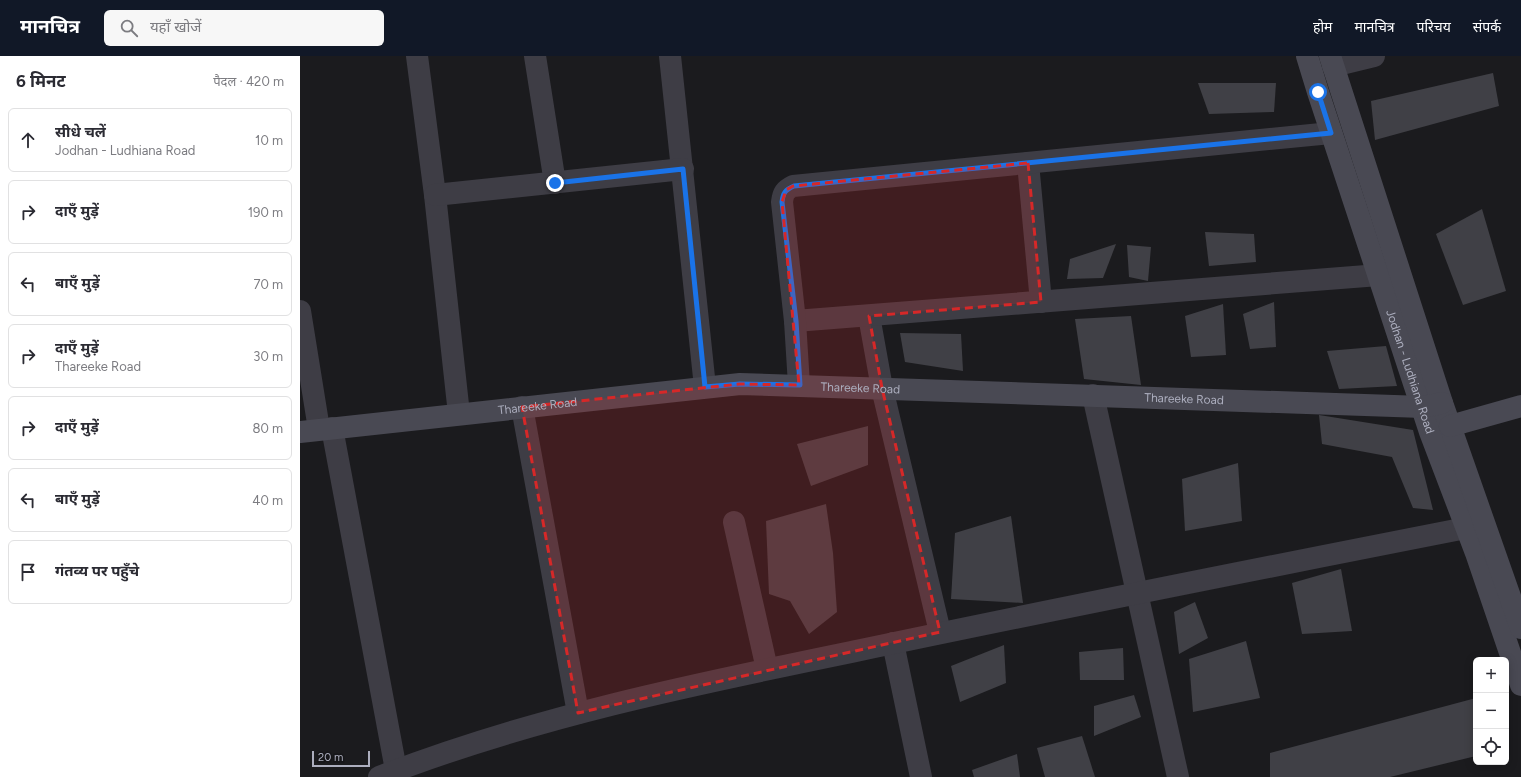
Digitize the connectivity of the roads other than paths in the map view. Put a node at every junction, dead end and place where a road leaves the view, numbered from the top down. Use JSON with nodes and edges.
{"nodes":[{"id":1,"x":417,"y":56,"type":"edge"},
{"id":2,"x":535,"y":56,"type":"edge"},
{"id":3,"x":673,"y":56,"type":"edge"},
{"id":4,"x":1307,"y":56,"type":"edge"},
{"id":5,"x":1374,"y":56,"type":"edge"},
{"id":6,"x":1331,"y":61,"type":"edge"},
{"id":7,"x":1331,"y":133,"type":"junction"},
{"id":8,"x":1028,"y":163,"type":"junction"},
{"id":9,"x":683,"y":169,"type":"junction"},
{"id":10,"x":555,"y":183,"type":"junction"},
{"id":11,"x":435,"y":195,"type":"junction"},
{"id":12,"x":1379,"y":275,"type":"junction"},
{"id":13,"x":1041,"y":302,"type":"junction"},
{"id":14,"x":300,"y":311,"type":"edge"},
{"id":15,"x":869,"y":316,"type":"junction"},
{"id":16,"x":796,"y":321,"type":"junction"},
{"id":17,"x":800,"y":385,"type":"junction"},
{"id":18,"x":705,"y":387,"type":"junction"},
{"id":19,"x":882,"y":388,"type":"junction"},
{"id":20,"x":1094,"y":396,"type":"junction"},
{"id":21,"x":1433,"y":405,"type":"junction"},
{"id":22,"x":1521,"y":406,"type":"edge"},
{"id":23,"x":522,"y":407,"type":"junction"},
{"id":24,"x":459,"y":414,"type":"junction"},
{"id":25,"x":1450,"y":426,"type":"junction"},
{"id":26,"x":317,"y":430,"type":"edge"},
{"id":27,"x":734,"y":522,"type":"dead end"},
{"id":28,"x":1466,"y":528,"type":"junction"},
{"id":29,"x":1138,"y":592,"type":"junction"},
{"id":30,"x":1521,"y":628,"type":"edge"},
{"id":31,"x":940,"y":632,"type":"junction"},
{"id":32,"x":893,"y":643,"type":"junction"},
{"id":33,"x":767,"y":669,"type":"junction"},
{"id":34,"x":1521,"y":685,"type":"edge"},
{"id":35,"x":578,"y":713,"type":"junction"},
{"id":36,"x":388,"y":774,"type":"edge"},
{"id":37,"x":921,"y":777,"type":"edge"},
{"id":38,"x":1178,"y":777,"type":"edge"}],
"edges":[{"from":1,"to":11,"type":"street"},
{"from":2,"to":10,"type":"street"},
{"from":3,"to":9,"type":"street"},
{"from":4,"to":7,"type":"street","name":"Jodhan - Ludhiana Road"},
{"from":5,"to":6,"type":"street"},
{"from":6,"to":21,"type":"street","name":"Jodhan - Ludhiana Road"},
{"from":7,"to":8,"type":"street"},
{"from":7,"to":12,"type":"street","name":"Jodhan - Ludhiana Road"},
{"from":8,"to":13,"type":"street"},
{"from":8,"to":16,"type":"street"},
{"from":9,"to":10,"type":"street"},
{"from":9,"to":18,"type":"street"},
{"from":10,"to":11,"type":"street"},
{"from":11,"to":24,"type":"street"},
{"from":12,"to":13,"type":"street"},
{"from":12,"to":21,"type":"street","name":"Jodhan - Ludhiana Road"},
{"from":13,"to":15,"type":"street"},
{"from":14,"to":26,"type":"street"},
{"from":15,"to":16,"type":"street"},
{"from":15,"to":19,"type":"street"},
{"from":16,"to":17,"type":"street"},
{"from":17,"to":18,"type":"street","name":"Thareeke Road"},
{"from":17,"to":19,"type":"street","name":"Thareeke Road"},
{"from":18,"to":23,"type":"street","name":"Thareeke Road"},
{"from":19,"to":20,"type":"street","name":"Thareeke Road"},
{"from":19,"to":31,"type":"street"},
{"from":20,"to":21,"type":"street","name":"Thareeke Road"},
{"from":20,"to":29,"type":"street"},
{"from":21,"to":25,"type":"street","name":"Jodhan - Ludhiana Road"},
{"from":21,"to":28,"type":"street","name":"Jodhan - Ludhiana Road"},
{"from":22,"to":25,"type":"street"},
{"from":23,"to":24,"type":"street","name":"Thareeke Road"},
{"from":23,"to":35,"type":"street"},
{"from":24,"to":26,"type":"street","name":"Thareeke Road"},
{"from":25,"to":30,"type":"street","name":"Jodhan - Ludhiana Road"},
{"from":26,"to":36,"type":"street"},
{"from":27,"to":33,"type":"street"},
{"from":28,"to":29,"type":"street"},
{"from":28,"to":34,"type":"street","name":"Jodhan - Ludhiana Road"},
{"from":29,"to":31,"type":"street"},
{"from":29,"to":38,"type":"street"},
{"from":31,"to":32,"type":"street"},
{"from":32,"to":33,"type":"street"},
{"from":32,"to":37,"type":"street"},
{"from":33,"to":35,"type":"street"},
{"from":35,"to":36,"type":"street"}]}
